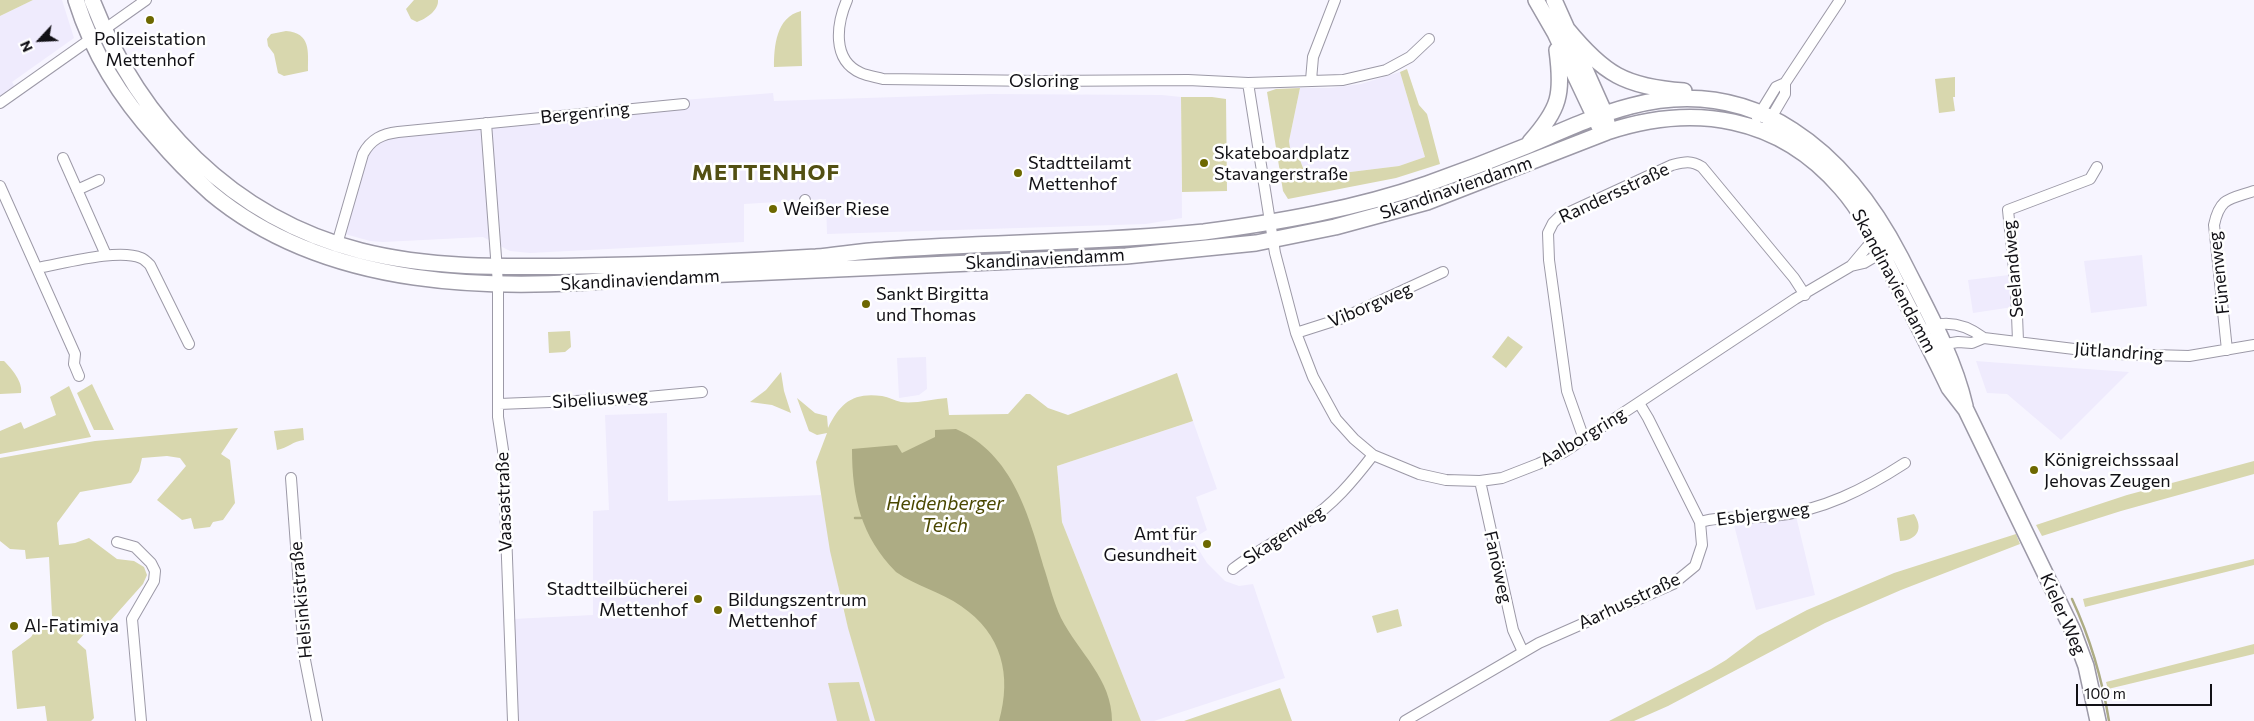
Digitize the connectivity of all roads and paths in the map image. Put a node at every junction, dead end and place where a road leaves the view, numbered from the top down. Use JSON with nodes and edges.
{"nodes":[{"id":1,"x":76,"y":0,"type":"edge"},
{"id":2,"x":92,"y":0,"type":"edge"},
{"id":3,"x":146,"y":0,"type":"edge"},
{"id":4,"x":847,"y":0,"type":"edge"},
{"id":5,"x":1335,"y":0,"type":"edge"},
{"id":6,"x":1536,"y":0,"type":"edge"},
{"id":7,"x":1554,"y":0,"type":"edge"},
{"id":8,"x":1840,"y":0,"type":"edge"},
{"id":9,"x":104,"y":29,"type":"junction"},
{"id":10,"x":1561,"y":31,"type":"junction"},
{"id":11,"x":90,"y":39,"type":"junction"},
{"id":12,"x":1429,"y":40,"type":"dead end"},
{"id":13,"x":1311,"y":80,"type":"junction"},
{"id":14,"x":1248,"y":83,"type":"junction"},
{"id":15,"x":1707,"y":100,"type":"junction"},
{"id":16,"x":0,"y":103,"type":"edge"},
{"id":17,"x":684,"y":104,"type":"dead end"},
{"id":18,"x":1766,"y":115,"type":"junction"},
{"id":19,"x":1599,"y":116,"type":"junction"},
{"id":20,"x":486,"y":123,"type":"junction"},
{"id":21,"x":1758,"y":130,"type":"junction"},
{"id":22,"x":1606,"y":132,"type":"junction"},
{"id":23,"x":1527,"y":146,"type":"junction"},
{"id":24,"x":63,"y":158,"type":"dead end"},
{"id":25,"x":2097,"y":167,"type":"dead end"},
{"id":26,"x":99,"y":180,"type":"dead end"},
{"id":27,"x":0,"y":186,"type":"edge"},
{"id":28,"x":77,"y":190,"type":"junction"},
{"id":29,"x":2254,"y":190,"type":"edge"},
{"id":30,"x":1269,"y":223,"type":"junction"},
{"id":31,"x":1273,"y":241,"type":"junction"},
{"id":32,"x":1885,"y":243,"type":"junction"},
{"id":33,"x":337,"y":244,"type":"junction"},
{"id":34,"x":106,"y":255,"type":"junction"},
{"id":35,"x":496,"y":266,"type":"junction"},
{"id":36,"x":37,"y":268,"type":"junction"},
{"id":37,"x":1443,"y":272,"type":"dead end"},
{"id":38,"x":498,"y":284,"type":"junction"},
{"id":39,"x":1805,"y":295,"type":"junction"},
{"id":40,"x":1927,"y":328,"type":"junction"},
{"id":41,"x":1296,"y":333,"type":"junction"},
{"id":42,"x":1984,"y":338,"type":"junction"},
{"id":43,"x":2018,"y":341,"type":"junction"},
{"id":44,"x":189,"y":344,"type":"dead end"},
{"id":45,"x":2254,"y":345,"type":"edge"},
{"id":46,"x":1936,"y":347,"type":"junction"},
{"id":47,"x":2227,"y":350,"type":"junction"},
{"id":48,"x":79,"y":376,"type":"dead end"},
{"id":49,"x":702,"y":392,"type":"dead end"},
{"id":50,"x":1639,"y":403,"type":"junction"},
{"id":51,"x":498,"y":404,"type":"junction"},
{"id":52,"x":1584,"y":438,"type":"junction"},
{"id":53,"x":1373,"y":455,"type":"junction"},
{"id":54,"x":1905,"y":462,"type":"dead end"},
{"id":55,"x":291,"y":478,"type":"dead end"},
{"id":56,"x":1480,"y":481,"type":"junction"},
{"id":57,"x":1700,"y":522,"type":"junction"},
{"id":58,"x":2028,"y":539,"type":"joint"},
{"id":59,"x":117,"y":542,"type":"dead end"},
{"id":60,"x":1233,"y":569,"type":"dead end"},
{"id":61,"x":1522,"y":652,"type":"junction"},
{"id":62,"x":141,"y":721,"type":"edge"},
{"id":63,"x":317,"y":721,"type":"edge"},
{"id":64,"x":513,"y":721,"type":"edge"},
{"id":65,"x":1405,"y":721,"type":"edge"},
{"id":66,"x":2098,"y":721,"type":"edge"}],
"edges":[{"from":1,"to":11,"type":"main road","name":"Skandinaviendamm"},
{"from":2,"to":9,"type":"main road","name":"Skandinaviendamm"},
{"from":3,"to":9,"type":"street"},
{"from":4,"to":14,"type":"street","name":"Osloring"},
{"from":5,"to":13,"type":"street"},
{"from":6,"to":10,"type":"main road"},
{"from":7,"to":10,"type":"main road"},
{"from":8,"to":18,"type":"street"},
{"from":9,"to":11,"type":"street"},
{"from":9,"to":33,"type":"main road","name":"Skandinaviendamm"},
{"from":10,"to":15,"type":"main road"},
{"from":10,"to":19,"type":"main road"},
{"from":10,"to":23,"type":"main road","name":"Skandinaviendamm"},
{"from":11,"to":16,"type":"street"},
{"from":11,"to":38,"type":"main road","name":"Skandinaviendamm"},
{"from":12,"to":13,"type":"street","name":"Osloring"},
{"from":13,"to":14,"type":"street","name":"Osloring"},
{"from":14,"to":30,"type":"street","name":"Aalborgring"},
{"from":15,"to":18,"type":"main road","name":"Skandinaviendamm"},
{"from":15,"to":19,"type":"main road","name":"Skandinaviendamm"},
{"from":17,"to":20,"type":"street","name":"Bergenring"},
{"from":18,"to":21,"type":"street"},
{"from":18,"to":32,"type":"main road","name":"Skandinaviendamm"},
{"from":19,"to":22,"type":"main road"},
{"from":19,"to":23,"type":"main road","name":"Skandinaviendamm"},
{"from":20,"to":33,"type":"street","name":"Bergenring"},
{"from":20,"to":35,"type":"street"},
{"from":21,"to":22,"type":"main road","name":"Skandinaviendamm"},
{"from":21,"to":32,"type":"main road","name":"Skandinaviendamm"},
{"from":22,"to":31,"type":"main road","name":"Skandinaviendamm"},
{"from":23,"to":30,"type":"main road","name":"Skandinaviendamm"},
{"from":24,"to":28,"type":"street"},
{"from":25,"to":43,"type":"street","name":"Seelandweg"},
{"from":26,"to":28,"type":"street"},
{"from":27,"to":36,"type":"street"},
{"from":28,"to":34,"type":"street"},
{"from":29,"to":47,"type":"street","name":"Fünenweg"},
{"from":30,"to":31,"type":"street","name":"Aalborgring"},
{"from":30,"to":35,"type":"main road","name":"Skandinaviendamm"},
{"from":31,"to":38,"type":"main road","name":"Skandinaviendamm"},
{"from":31,"to":41,"type":"street","name":"Aalborgring"},
{"from":32,"to":39,"type":"street","name":"Aalborgring"},
{"from":32,"to":40,"type":"main road","name":"Skandinaviendamm"},
{"from":33,"to":35,"type":"main road","name":"Skandinaviendamm"},
{"from":34,"to":36,"type":"street"},
{"from":34,"to":44,"type":"street"},
{"from":35,"to":38,"type":"street"},
{"from":36,"to":48,"type":"street"},
{"from":37,"to":41,"type":"street","name":"Viborgweg"},
{"from":38,"to":51,"type":"street","name":"Vaasastraße"},
{"from":39,"to":50,"type":"street","name":"Aalborgring"},
{"from":39,"to":52,"type":"street","name":"Randersstraße"},
{"from":40,"to":42,"type":"street","name":"Jütlandring"},
{"from":40,"to":46,"type":"main road","name":"Skandinaviendamm"},
{"from":41,"to":53,"type":"street","name":"Aalborgring"},
{"from":42,"to":43,"type":"street","name":"Jütlandring"},
{"from":42,"to":46,"type":"street","name":"Jütlandring"},
{"from":43,"to":47,"type":"street","name":"Jütlandring"},
{"from":45,"to":47,"type":"street","name":"Jütlandring"},
{"from":46,"to":58,"type":"main road","name":"Skandinaviendamm"},
{"from":49,"to":51,"type":"street","name":"Sibeliusweg"},
{"from":50,"to":52,"type":"street","name":"Aalborgring"},
{"from":50,"to":57,"type":"street","name":"Aarhusstraße"},
{"from":51,"to":64,"type":"street","name":"Vaasastraße"},
{"from":52,"to":56,"type":"street","name":"Aalborgring"},
{"from":53,"to":56,"type":"street","name":"Aalborgring"},
{"from":53,"to":60,"type":"street","name":"Skagenweg"},
{"from":54,"to":57,"type":"street","name":"Esbjergweg"},
{"from":55,"to":63,"type":"street","name":"Helsinkistraße"},
{"from":56,"to":61,"type":"street","name":"Fanöweg"},
{"from":57,"to":61,"type":"street","name":"Aarhusstraße"},
{"from":58,"to":66,"type":"main road","name":"Kieler Weg"},
{"from":59,"to":62,"type":"street"},
{"from":61,"to":65,"type":"street","name":"Aarhusstraße"}]}
